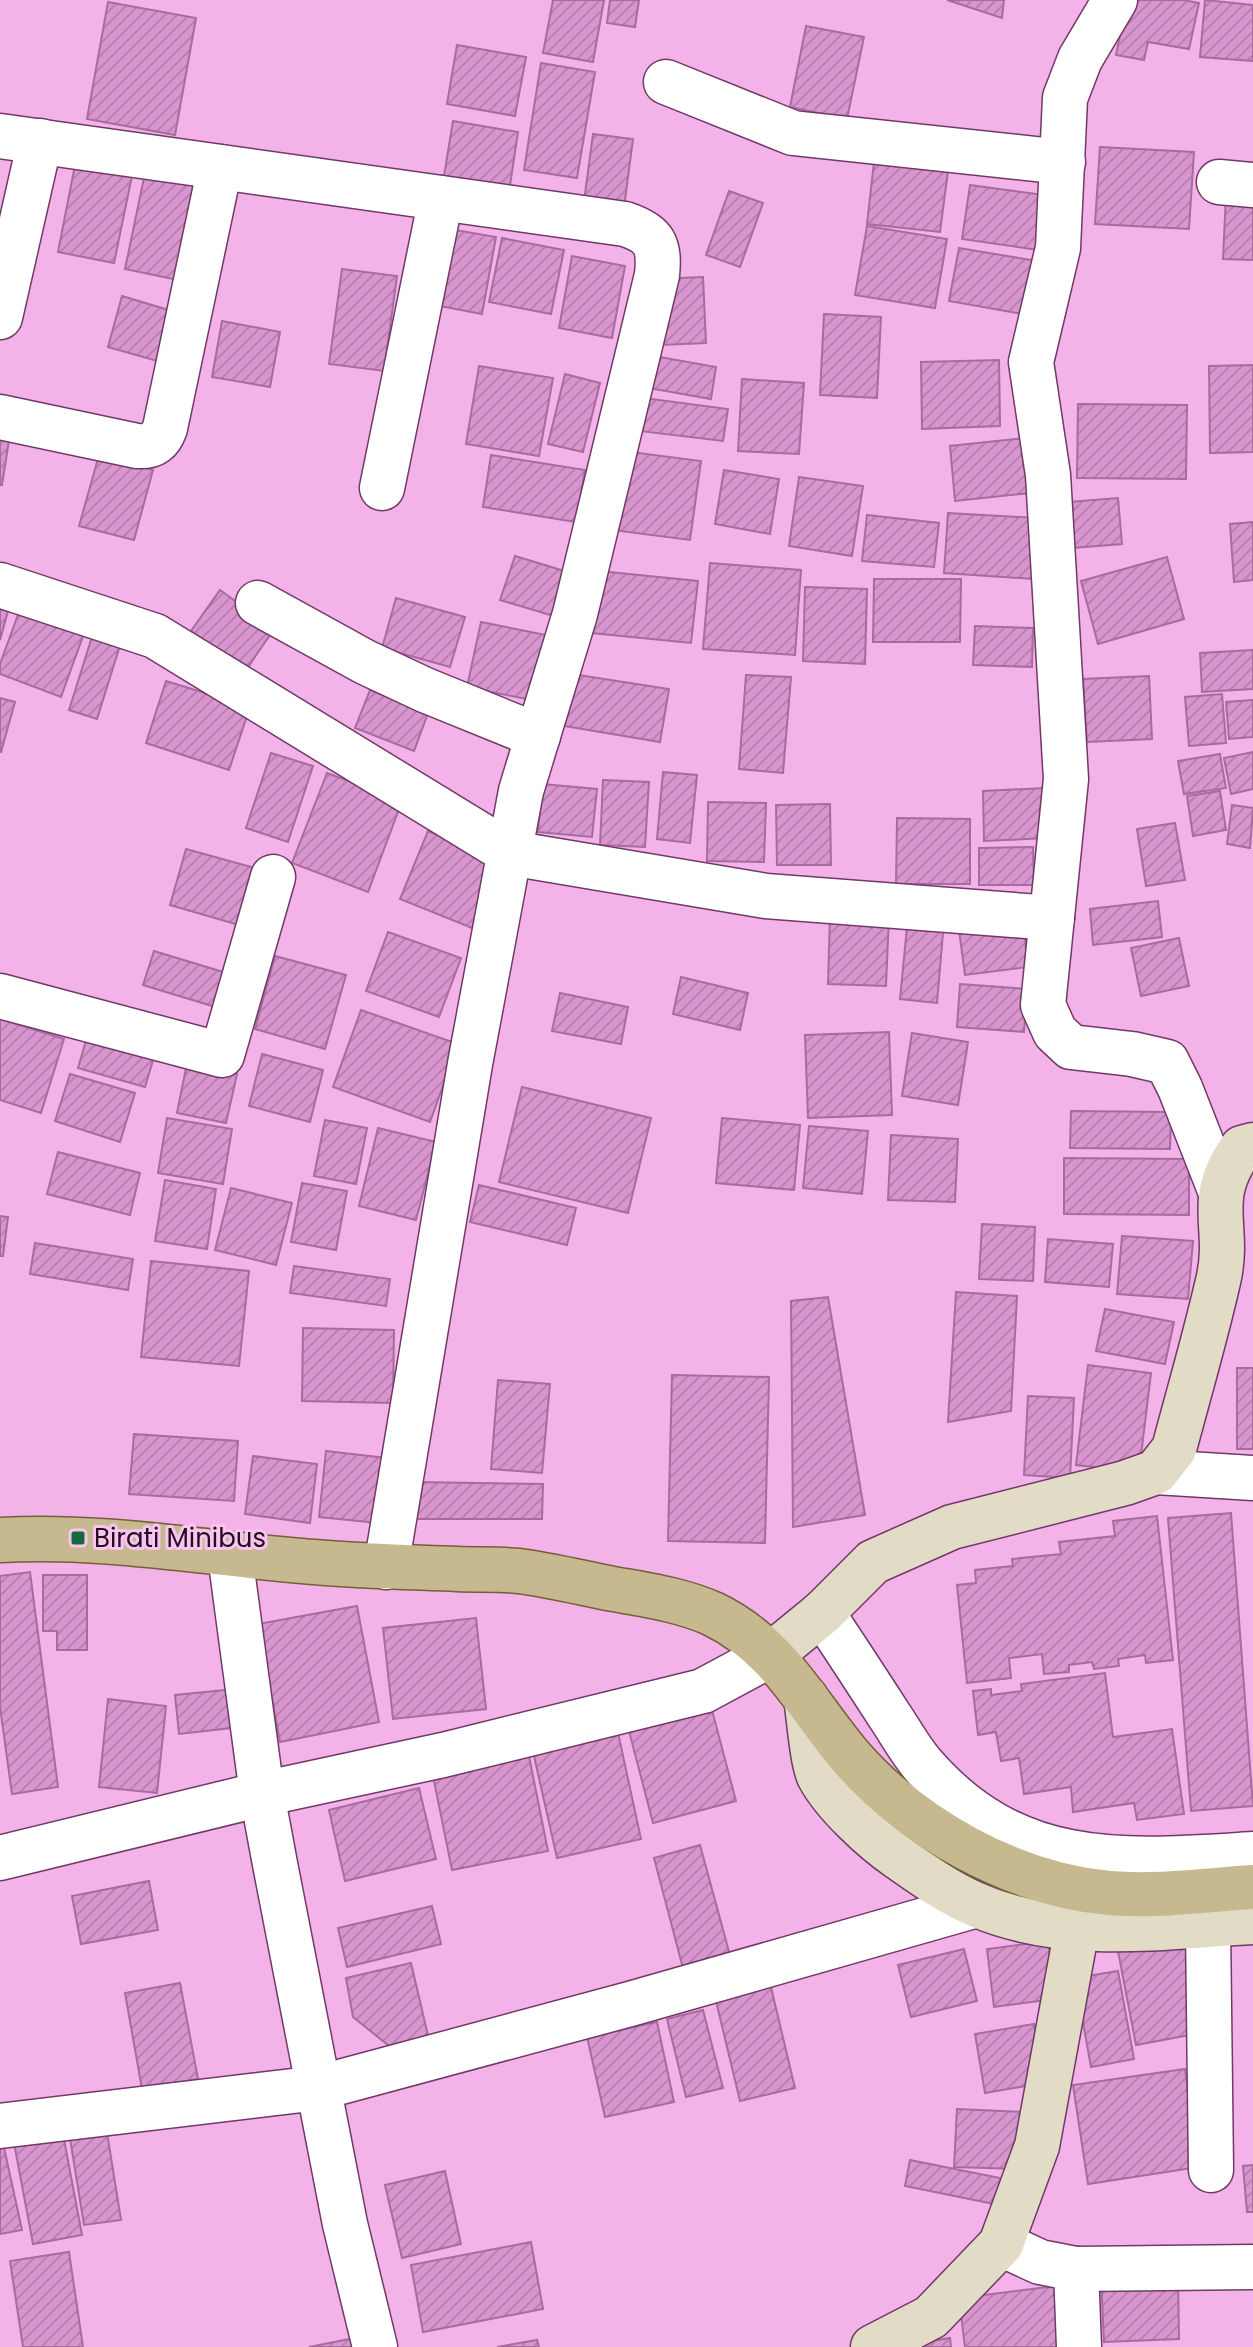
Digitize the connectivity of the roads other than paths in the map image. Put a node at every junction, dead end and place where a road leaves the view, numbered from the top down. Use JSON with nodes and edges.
{"nodes":[{"id":1,"x":1115,"y":0,"type":"edge"},
{"id":2,"x":666,"y":82,"type":"dead end"},
{"id":3,"x":20,"y":138,"type":"edge"},
{"id":4,"x":1063,"y":162,"type":"junction"},
{"id":5,"x":220,"y":167,"type":"junction"},
{"id":6,"x":441,"y":198,"type":"junction"},
{"id":7,"x":0,"y":317,"type":"edge"},
{"id":8,"x":0,"y":417,"type":"edge"},
{"id":9,"x":382,"y":488,"type":"dead end"},
{"id":10,"x":0,"y":585,"type":"edge"},
{"id":11,"x":258,"y":603,"type":"dead end"},
{"id":12,"x":538,"y":736,"type":"junction"},
{"id":13,"x":510,"y":853,"type":"junction"},
{"id":14,"x":273,"y":877,"type":"dead end"},
{"id":15,"x":1052,"y":918,"type":"junction"},
{"id":16,"x":0,"y":996,"type":"edge"},
{"id":17,"x":1253,"y":1145,"type":"edge"},
{"id":18,"x":1220,"y":1190,"type":"junction"},
{"id":19,"x":1156,"y":1472,"type":"junction"},
{"id":20,"x":1253,"y":1478,"type":"edge"},
{"id":21,"x":0,"y":1540,"type":"edge"},
{"id":22,"x":230,"y":1555,"type":"junction"},
{"id":23,"x":386,"y":1567,"type":"junction"},
{"id":24,"x":822,"y":1613,"type":"junction"},
{"id":25,"x":772,"y":1654,"type":"junction"},
{"id":26,"x":806,"y":1698,"type":"junction"},
{"id":27,"x":262,"y":1794,"type":"junction"},
{"id":28,"x":1253,"y":1854,"type":"edge"},
{"id":29,"x":0,"y":1858,"type":"edge"},
{"id":30,"x":1253,"y":1887,"type":"edge"},
{"id":31,"x":977,"y":1905,"type":"junction"},
{"id":32,"x":1253,"y":1922,"type":"edge"},
{"id":33,"x":1208,"y":1925,"type":"junction"},
{"id":34,"x":1077,"y":1928,"type":"junction"},
{"id":35,"x":318,"y":2088,"type":"junction"},
{"id":36,"x":0,"y":2126,"type":"edge"},
{"id":37,"x":1211,"y":2170,"type":"dead end"},
{"id":38,"x":1001,"y":2244,"type":"junction"},
{"id":39,"x":1253,"y":2267,"type":"edge"},
{"id":40,"x":1076,"y":2269,"type":"junction"},
{"id":41,"x":375,"y":2347,"type":"edge"},
{"id":42,"x":873,"y":2347,"type":"edge"},
{"id":43,"x":1079,"y":2347,"type":"edge"}],
"edges":[{"from":1,"to":4,"type":"street"},
{"from":2,"to":4,"type":"street"},
{"from":3,"to":5,"type":"street"},
{"from":3,"to":7,"type":"street"},
{"from":4,"to":15,"type":"street"},
{"from":5,"to":6,"type":"street"},
{"from":5,"to":8,"type":"street"},
{"from":6,"to":9,"type":"street"},
{"from":6,"to":12,"type":"street"},
{"from":10,"to":13,"type":"street"},
{"from":11,"to":12,"type":"street"},
{"from":12,"to":13,"type":"street"},
{"from":13,"to":15,"type":"street"},
{"from":13,"to":23,"type":"street"},
{"from":14,"to":16,"type":"street"},
{"from":15,"to":18,"type":"street"},
{"from":17,"to":18,"type":"street"},
{"from":18,"to":19,"type":"street"},
{"from":19,"to":20,"type":"street"},
{"from":19,"to":24,"type":"street"},
{"from":21,"to":22,"type":"main road"},
{"from":22,"to":23,"type":"main road"},
{"from":22,"to":27,"type":"street"},
{"from":23,"to":25,"type":"main road"},
{"from":24,"to":25,"type":"street"},
{"from":24,"to":28,"type":"street"},
{"from":25,"to":26,"type":"main road"},
{"from":25,"to":27,"type":"street"},
{"from":26,"to":30,"type":"main road"},
{"from":26,"to":31,"type":"street"},
{"from":27,"to":29,"type":"street"},
{"from":27,"to":35,"type":"street"},
{"from":31,"to":34,"type":"street"},
{"from":31,"to":35,"type":"street"},
{"from":32,"to":33,"type":"street"},
{"from":33,"to":34,"type":"street"},
{"from":33,"to":37,"type":"street"},
{"from":34,"to":38,"type":"street"},
{"from":35,"to":36,"type":"street"},
{"from":35,"to":41,"type":"street"},
{"from":38,"to":40,"type":"street"},
{"from":38,"to":42,"type":"street"},
{"from":39,"to":40,"type":"street"},
{"from":40,"to":43,"type":"street"}]}
